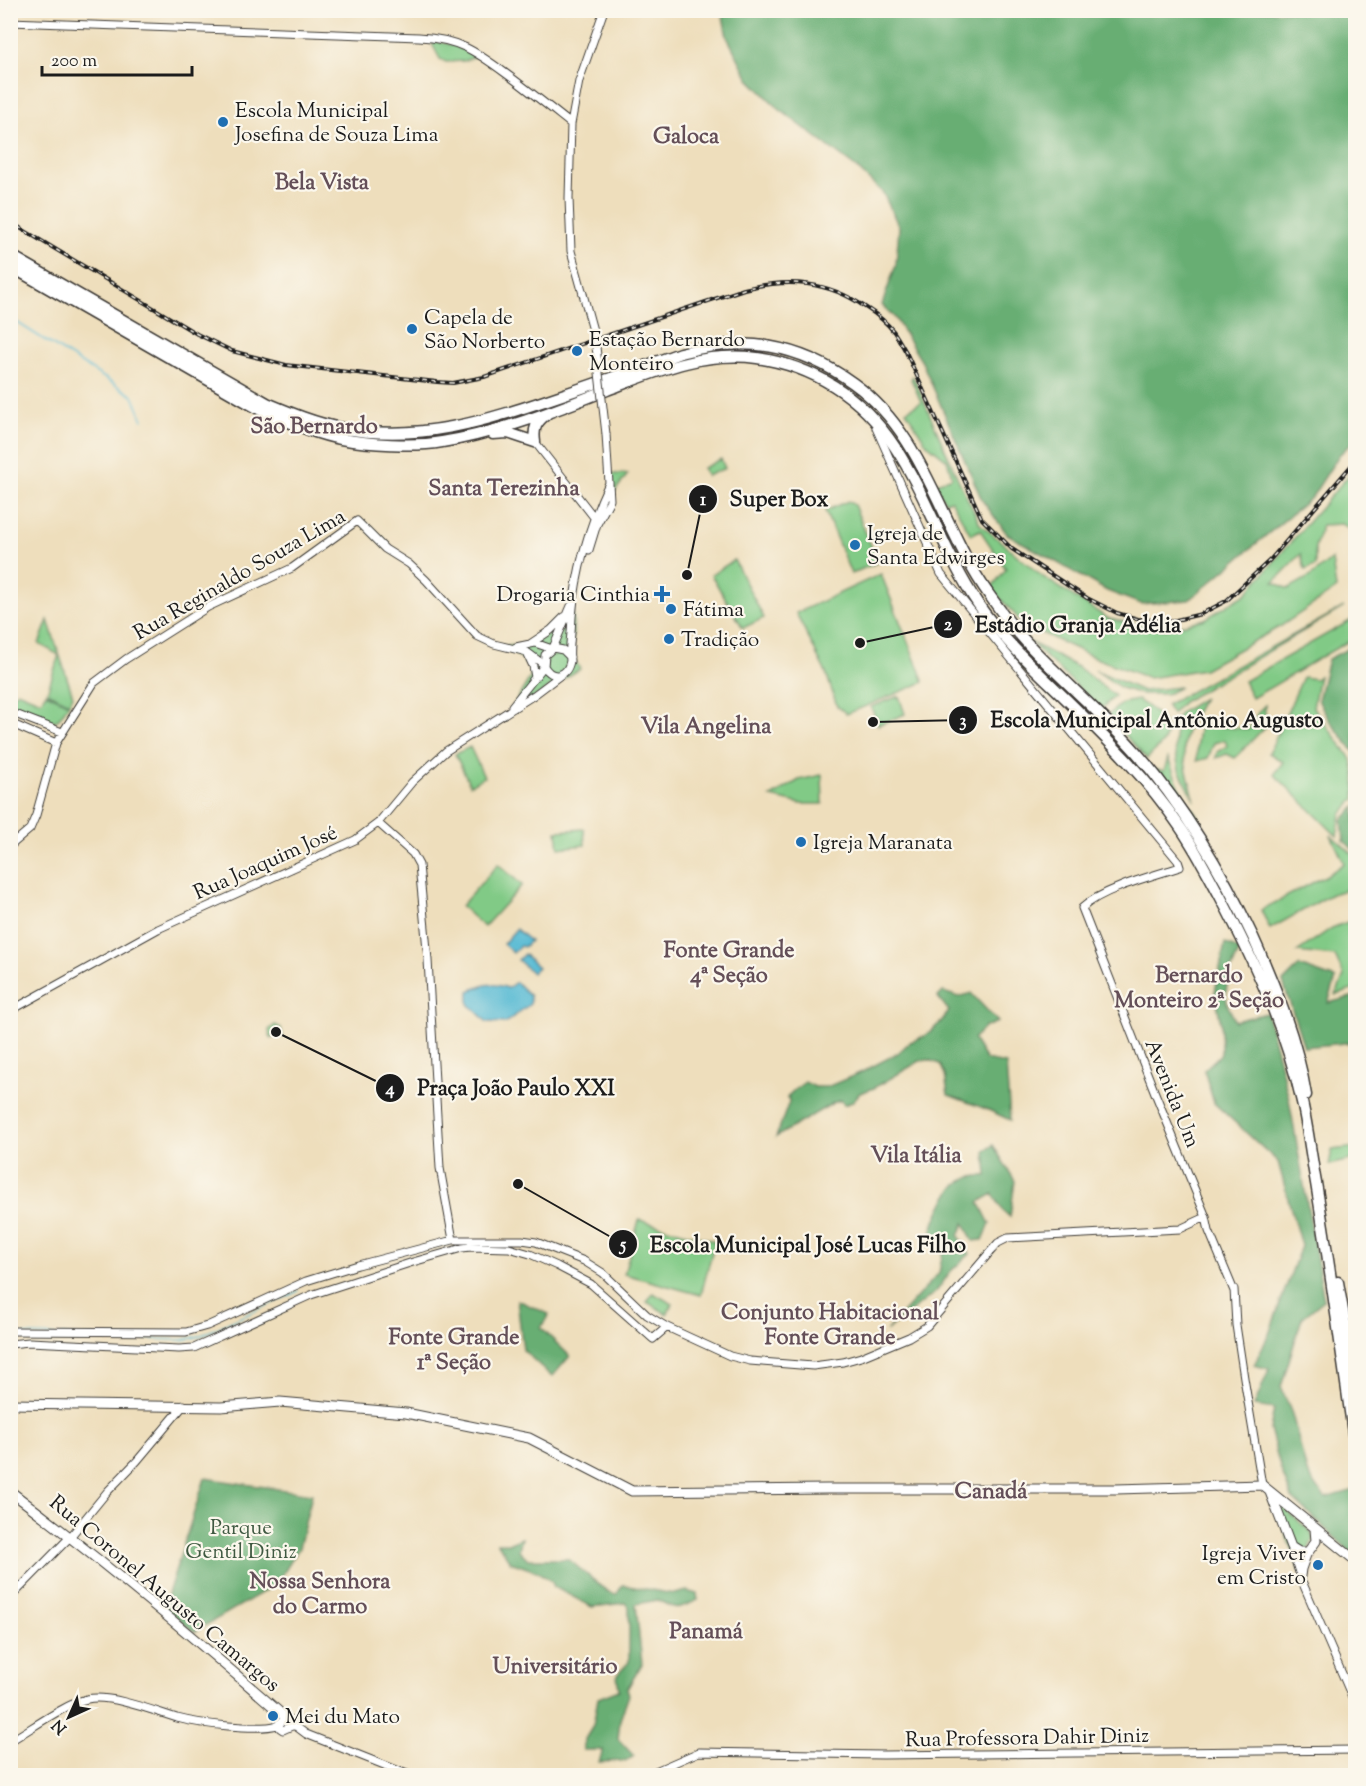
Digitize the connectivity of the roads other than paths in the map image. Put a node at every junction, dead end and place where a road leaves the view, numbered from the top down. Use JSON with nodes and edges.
{"nodes":[{"id":1,"x":604,"y":10,"type":"edge"},
{"id":2,"x":10,"y":22,"type":"edge"},
{"id":3,"x":572,"y":124,"type":"junction"},
{"id":4,"x":10,"y":255,"type":"edge"},
{"id":5,"x":10,"y":266,"type":"edge"},
{"id":6,"x":626,"y":383,"type":"junction"},
{"id":7,"x":648,"y":386,"type":"dead end"},
{"id":8,"x":849,"y":396,"type":"junction"},
{"id":9,"x":555,"y":409,"type":"junction"},
{"id":10,"x":509,"y":419,"type":"junction"},
{"id":11,"x":475,"y":436,"type":"junction"},
{"id":12,"x":535,"y":442,"type":"junction"},
{"id":13,"x":609,"y":483,"type":"junction"},
{"id":14,"x":594,"y":516,"type":"junction"},
{"id":15,"x":572,"y":604,"type":"junction"},
{"id":16,"x":567,"y":613,"type":"junction"},
{"id":17,"x":530,"y":644,"type":"junction"},
{"id":18,"x":514,"y":648,"type":"junction"},
{"id":19,"x":552,"y":648,"type":"junction"},
{"id":20,"x":526,"y":651,"type":"junction"},
{"id":21,"x":570,"y":657,"type":"junction"},
{"id":22,"x":543,"y":665,"type":"junction"},
{"id":23,"x":562,"y":674,"type":"junction"},
{"id":24,"x":535,"y":677,"type":"junction"},
{"id":25,"x":10,"y":711,"type":"edge"},
{"id":26,"x":509,"y":711,"type":"junction"},
{"id":27,"x":10,"y":723,"type":"edge"},
{"id":28,"x":62,"y":732,"type":"junction"},
{"id":29,"x":56,"y":743,"type":"junction"},
{"id":30,"x":378,"y":823,"type":"junction"},
{"id":31,"x":10,"y":846,"type":"edge"},
{"id":32,"x":10,"y":1011,"type":"edge"},
{"id":33,"x":1207,"y":1220,"type":"junction"},
{"id":34,"x":453,"y":1240,"type":"junction"},
{"id":35,"x":667,"y":1328,"type":"junction"},
{"id":36,"x":10,"y":1331,"type":"edge"},
{"id":37,"x":10,"y":1344,"type":"edge"},
{"id":38,"x":1356,"y":1385,"type":"edge"},
{"id":39,"x":10,"y":1404,"type":"edge"},
{"id":40,"x":184,"y":1405,"type":"junction"},
{"id":41,"x":1356,"y":1454,"type":"edge"},
{"id":42,"x":1266,"y":1488,"type":"junction"},
{"id":43,"x":10,"y":1491,"type":"edge"},
{"id":44,"x":1298,"y":1514,"type":"junction"},
{"id":45,"x":1283,"y":1529,"type":"junction"},
{"id":46,"x":1315,"y":1529,"type":"junction"},
{"id":47,"x":71,"y":1536,"type":"junction"},
{"id":48,"x":1291,"y":1547,"type":"junction"},
{"id":49,"x":1311,"y":1549,"type":"junction"},
{"id":50,"x":1340,"y":1549,"type":"junction"},
{"id":51,"x":1355,"y":1560,"type":"edge"},
{"id":52,"x":1301,"y":1579,"type":"junction"},
{"id":53,"x":10,"y":1598,"type":"edge"},
{"id":54,"x":1356,"y":1706,"type":"edge"},
{"id":55,"x":285,"y":1725,"type":"junction"},
{"id":56,"x":10,"y":1741,"type":"edge"},
{"id":57,"x":1356,"y":1750,"type":"edge"},
{"id":58,"x":407,"y":1775,"type":"edge"},
{"id":59,"x":644,"y":1776,"type":"edge"}],
"edges":[{"from":1,"to":3,"type":"street"},
{"from":2,"to":3,"type":"street"},
{"from":3,"to":13,"type":"street","bridge":true},
{"from":4,"to":10,"type":"highway"},
{"from":5,"to":11,"type":"highway"},
{"from":6,"to":7,"type":"highway"},
{"from":6,"to":8,"type":"highway"},
{"from":6,"to":9,"type":"highway"},
{"from":8,"to":33,"type":"street","name":"Avenida Um"},
{"from":8,"to":41,"type":"highway"},
{"from":9,"to":10,"type":"highway"},
{"from":9,"to":12,"type":"highway"},
{"from":10,"to":11,"type":"highway"},
{"from":10,"to":38,"type":"highway"},
{"from":11,"to":12,"type":"highway"},
{"from":12,"to":14,"type":"street"},
{"from":13,"to":14,"type":"street"},
{"from":13,"to":15,"type":"street"},
{"from":14,"to":15,"type":"street"},
{"from":15,"to":16,"type":"street"},
{"from":15,"to":21,"type":"street"},
{"from":16,"to":17,"type":"street"},
{"from":16,"to":19,"type":"street"},
{"from":17,"to":18,"type":"street","name":"Rua Reginaldo Souza Lima"},
{"from":17,"to":19,"type":"street","name":"Rua Reginaldo Souza Lima"},
{"from":18,"to":20,"type":"street","name":"Rua Reginaldo Souza Lima"},
{"from":18,"to":28,"type":"street","name":"Rua Reginaldo Souza Lima"},
{"from":19,"to":21,"type":"street"},
{"from":19,"to":22,"type":"street"},
{"from":20,"to":22,"type":"street","name":"Rua Reginaldo Souza Lima"},
{"from":20,"to":24,"type":"street"},
{"from":21,"to":23,"type":"street"},
{"from":22,"to":23,"type":"street"},
{"from":22,"to":24,"type":"street","name":"Rua Joaquim José"},
{"from":23,"to":26,"type":"street","name":"Rua Joaquim José"},
{"from":24,"to":26,"type":"street","name":"Rua Joaquim José"},
{"from":25,"to":28,"type":"street"},
{"from":26,"to":30,"type":"street","name":"Rua Joaquim José"},
{"from":27,"to":29,"type":"street"},
{"from":28,"to":29,"type":"street","name":"Rua Reginaldo Souza Lima"},
{"from":29,"to":31,"type":"street","name":"Rua Reginaldo Souza Lima"},
{"from":30,"to":32,"type":"street","name":"Rua Joaquim José"},
{"from":30,"to":34,"type":"street"},
{"from":33,"to":35,"type":"street"},
{"from":33,"to":42,"type":"street","name":"Avenida Um"},
{"from":34,"to":35,"type":"street"},
{"from":34,"to":36,"type":"street"},
{"from":35,"to":37,"type":"street"},
{"from":39,"to":40,"type":"main road"},
{"from":40,"to":42,"type":"main road"},
{"from":40,"to":47,"type":"street"},
{"from":42,"to":44,"type":"main road"},
{"from":42,"to":45,"type":"main road"},
{"from":43,"to":47,"type":"main road","name":"Rua Coronel Augusto Camargos"},
{"from":44,"to":45,"type":"main road"},
{"from":44,"to":46,"type":"main road"},
{"from":45,"to":48,"type":"main road"},
{"from":46,"to":49,"type":"main road"},
{"from":46,"to":50,"type":"main road"},
{"from":47,"to":53,"type":"street"},
{"from":47,"to":55,"type":"main road","name":"Rua Coronel Augusto Camargos"},
{"from":48,"to":49,"type":"main road"},
{"from":48,"to":52,"type":"street"},
{"from":49,"to":50,"type":"main road"},
{"from":49,"to":52,"type":"street"},
{"from":50,"to":51,"type":"main road"},
{"from":52,"to":54,"type":"street"},
{"from":55,"to":56,"type":"street"},
{"from":55,"to":58,"type":"street"},
{"from":57,"to":59,"type":"street","name":"Rua Professora Dahir Diniz"}]}
